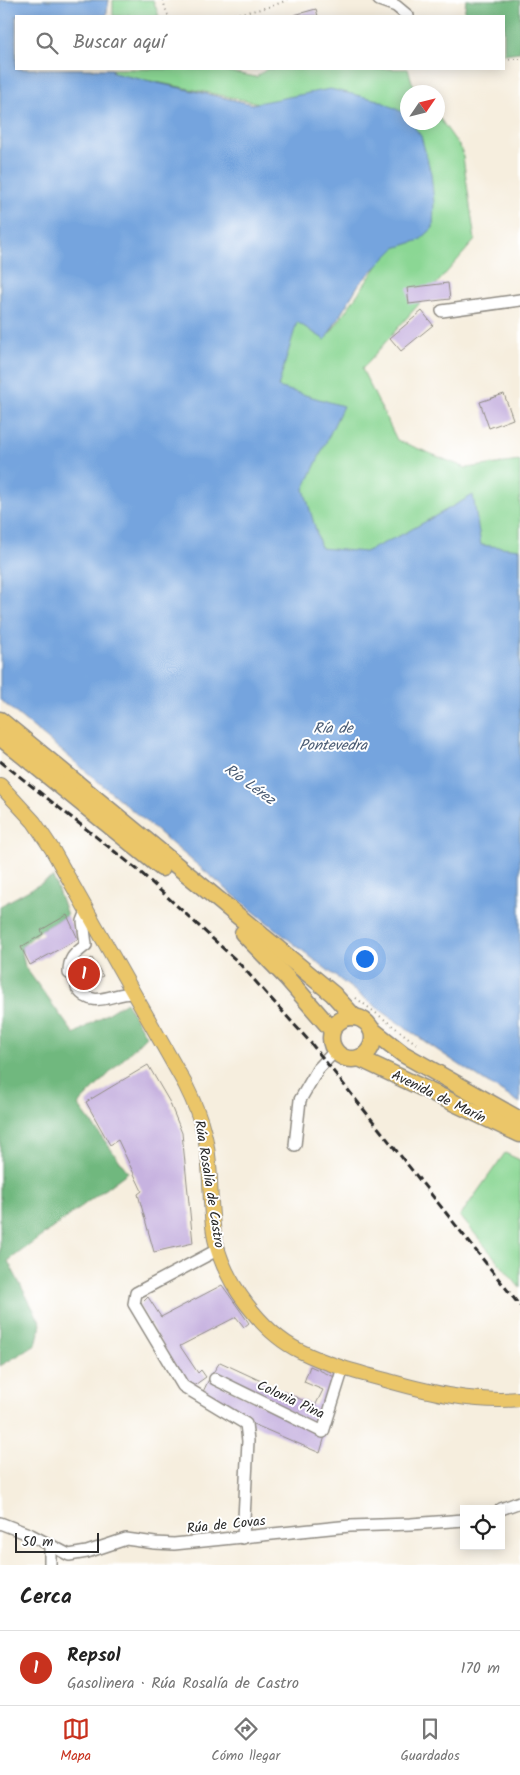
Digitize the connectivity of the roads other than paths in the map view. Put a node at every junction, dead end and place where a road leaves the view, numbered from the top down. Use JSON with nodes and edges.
{"nodes":[{"id":1,"x":379,"y":0,"type":"edge"},
{"id":2,"x":407,"y":15,"type":"edge"},
{"id":3,"x":520,"y":300,"type":"edge"},
{"id":4,"x":442,"y":311,"type":"dead end"},
{"id":5,"x":0,"y":720,"type":"edge"},
{"id":6,"x":0,"y":737,"type":"edge"},
{"id":7,"x":0,"y":785,"type":"edge"},
{"id":8,"x":88,"y":911,"type":"junction"},
{"id":9,"x":69,"y":973,"type":"dead end"},
{"id":10,"x":77,"y":988,"type":"dead end"},
{"id":11,"x":134,"y":993,"type":"junction"},
{"id":12,"x":354,"y":1017,"type":"junction"},
{"id":13,"x":371,"y":1029,"type":"junction"},
{"id":14,"x":332,"y":1030,"type":"junction"},
{"id":15,"x":335,"y":1051,"type":"junction"},
{"id":16,"x":360,"y":1058,"type":"junction"},
{"id":17,"x":520,"y":1120,"type":"edge"},
{"id":18,"x":520,"y":1134,"type":"edge"},
{"id":19,"x":296,"y":1145,"type":"dead end"},
{"id":20,"x":219,"y":1249,"type":"junction"},
{"id":21,"x":343,"y":1368,"type":"junction"},
{"id":22,"x":215,"y":1379,"type":"dead end"},
{"id":23,"x":520,"y":1399,"type":"edge"},
{"id":24,"x":520,"y":1502,"type":"edge"},
{"id":25,"x":505,"y":1508,"type":"edge"},
{"id":26,"x":460,"y":1520,"type":"edge"},
{"id":27,"x":0,"y":1523,"type":"edge"},
{"id":28,"x":243,"y":1538,"type":"junction"},
{"id":29,"x":50,"y":1545,"type":"junction"},
{"id":30,"x":50,"y":1565,"type":"edge"}],
"edges":[{"from":1,"to":2,"type":"street"},
{"from":3,"to":4,"type":"street"},
{"from":5,"to":12,"type":"highway"},
{"from":6,"to":14,"type":"highway"},
{"from":7,"to":8,"type":"main road","name":"Rúa Rosalía de Castro"},
{"from":8,"to":9,"type":"street"},
{"from":8,"to":11,"type":"main road","name":"Rúa Rosalía de Castro"},
{"from":10,"to":11,"type":"street"},
{"from":11,"to":20,"type":"main road","name":"Rúa Rosalía de Castro"},
{"from":12,"to":13,"type":"highway"},
{"from":12,"to":14,"type":"highway"},
{"from":13,"to":16,"type":"highway"},
{"from":13,"to":17,"type":"highway","name":"Avenida de Marín"},
{"from":14,"to":15,"type":"highway"},
{"from":15,"to":16,"type":"highway"},
{"from":15,"to":19,"type":"street"},
{"from":16,"to":18,"type":"highway","name":"Avenida de Marín"},
{"from":20,"to":21,"type":"main road","name":"Rúa Rosalía de Castro"},
{"from":20,"to":28,"type":"street"},
{"from":21,"to":22,"type":"street","name":"Colonia Pina"},
{"from":21,"to":23,"type":"main road","name":"Rúa Rosalía de Castro"},
{"from":24,"to":25,"type":"street"},
{"from":26,"to":28,"type":"street","name":"Rúa de Covas"},
{"from":27,"to":29,"type":"street","name":"Rúa de Covas"},
{"from":28,"to":29,"type":"street","name":"Rúa de Covas"},
{"from":29,"to":30,"type":"street"}]}
